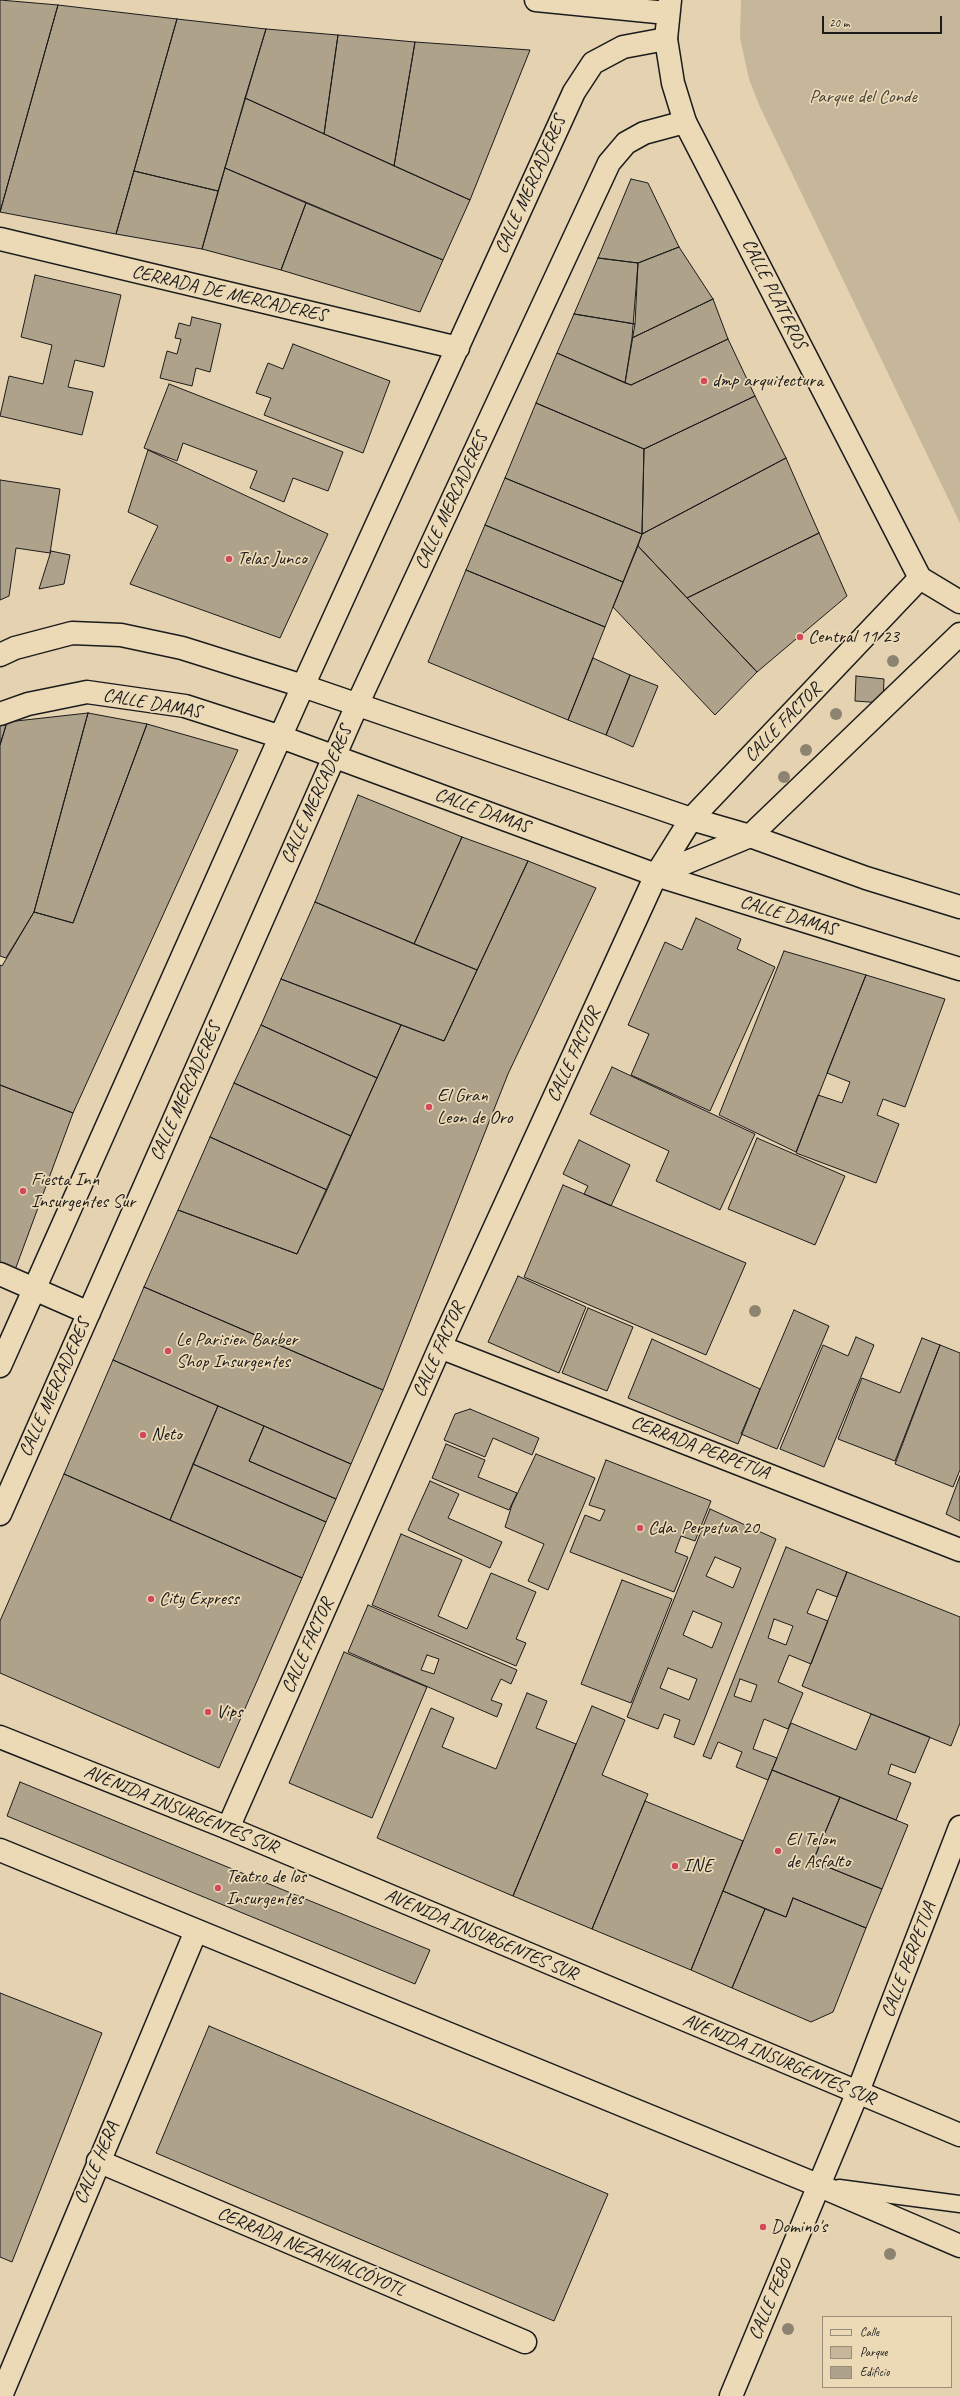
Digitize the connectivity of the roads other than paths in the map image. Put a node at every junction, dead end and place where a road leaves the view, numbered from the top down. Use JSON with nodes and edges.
{"nodes":[{"id":1,"x":536,"y":0,"type":"edge"},
{"id":2,"x":669,"y":7,"type":"edge"},
{"id":3,"x":666,"y":39,"type":"junction"},
{"id":4,"x":685,"y":122,"type":"junction"},
{"id":5,"x":0,"y":239,"type":"edge"},
{"id":6,"x":458,"y":348,"type":"junction"},
{"id":7,"x":920,"y":578,"type":"junction"},
{"id":8,"x":960,"y":602,"type":"edge"},
{"id":9,"x":960,"y":634,"type":"edge"},
{"id":10,"x":0,"y":655,"type":"edge"},
{"id":11,"x":304,"y":686,"type":"junction"},
{"id":12,"x":356,"y":705,"type":"junction"},
{"id":13,"x":0,"y":714,"type":"edge"},
{"id":14,"x":281,"y":737,"type":"junction"},
{"id":15,"x":333,"y":756,"type":"junction"},
{"id":16,"x":690,"y":819,"type":"junction"},
{"id":17,"x":750,"y":836,"type":"junction"},
{"id":18,"x":656,"y":875,"type":"junction"},
{"id":19,"x":960,"y":907,"type":"edge"},
{"id":20,"x":960,"y":969,"type":"edge"},
{"id":21,"x":0,"y":1274,"type":"edge"},
{"id":22,"x":34,"y":1288,"type":"junction"},
{"id":23,"x":89,"y":1313,"type":"junction"},
{"id":24,"x":440,"y":1347,"type":"junction"},
{"id":25,"x":0,"y":1366,"type":"edge"},
{"id":26,"x":0,"y":1514,"type":"edge"},
{"id":27,"x":960,"y":1550,"type":"edge"},
{"id":28,"x":0,"y":1737,"type":"edge"},
{"id":29,"x":960,"y":1827,"type":"edge"},
{"id":30,"x":228,"y":1828,"type":"junction"},
{"id":31,"x":0,"y":1850,"type":"edge"},
{"id":32,"x":196,"y":1931,"type":"junction"},
{"id":33,"x":857,"y":2094,"type":"junction"},
{"id":34,"x":960,"y":2135,"type":"edge"},
{"id":35,"x":98,"y":2161,"type":"junction"},
{"id":36,"x":820,"y":2186,"type":"junction"},
{"id":37,"x":960,"y":2204,"type":"edge"},
{"id":38,"x":960,"y":2246,"type":"edge"},
{"id":39,"x":525,"y":2342,"type":"dead end"},
{"id":40,"x":1,"y":2396,"type":"edge"},
{"id":41,"x":731,"y":2396,"type":"edge"}],
"edges":[{"from":1,"to":2,"type":"street"},
{"from":2,"to":3,"type":"street","name":"CALLE PLATEROS"},
{"from":3,"to":4,"type":"street","name":"CALLE PLATEROS"},
{"from":3,"to":6,"type":"street","name":"CALLE MERCADERES"},
{"from":4,"to":7,"type":"street","name":"CALLE PLATEROS"},
{"from":4,"to":12,"type":"street","name":"CALLE MERCADERES"},
{"from":5,"to":6,"type":"street","name":"CERRADA DE MERCADERES"},
{"from":6,"to":11,"type":"street","name":"CALLE MERCADERES"},
{"from":7,"to":8,"type":"street"},
{"from":7,"to":16,"type":"street","name":"CALLE FACTOR"},
{"from":9,"to":17,"type":"street"},
{"from":10,"to":11,"type":"street"},
{"from":11,"to":12,"type":"street"},
{"from":11,"to":14,"type":"street","name":"CALLE MERCADERES"},
{"from":12,"to":15,"type":"street","name":"CALLE MERCADERES"},
{"from":12,"to":16,"type":"street"},
{"from":13,"to":14,"type":"street","name":"CALLE DAMAS"},
{"from":14,"to":15,"type":"street","name":"CALLE DAMAS"},
{"from":14,"to":22,"type":"street","name":"CALLE MERCADERES"},
{"from":15,"to":18,"type":"street","name":"CALLE DAMAS"},
{"from":15,"to":23,"type":"street","name":"CALLE MERCADERES"},
{"from":16,"to":17,"type":"street"},
{"from":16,"to":18,"type":"street","name":"CALLE FACTOR"},
{"from":17,"to":18,"type":"street"},
{"from":17,"to":19,"type":"street"},
{"from":18,"to":20,"type":"street","name":"CALLE DAMAS"},
{"from":18,"to":24,"type":"street","name":"CALLE FACTOR"},
{"from":21,"to":22,"type":"street"},
{"from":22,"to":23,"type":"street"},
{"from":22,"to":25,"type":"street","name":"CALLE MERCADERES"},
{"from":23,"to":26,"type":"street","name":"CALLE MERCADERES"},
{"from":24,"to":27,"type":"street","name":"CERRADA PERPETUA"},
{"from":24,"to":30,"type":"street","name":"CALLE FACTOR"},
{"from":28,"to":30,"type":"street","name":"AVENIDA INSURGENTES SUR"},
{"from":29,"to":33,"type":"street","name":"CALLE PERPETUA"},
{"from":30,"to":33,"type":"street","name":"AVENIDA INSURGENTES SUR"},
{"from":31,"to":32,"type":"street"},
{"from":32,"to":35,"type":"street","name":"CALLE HERA"},
{"from":32,"to":36,"type":"street"},
{"from":33,"to":34,"type":"street","name":"AVENIDA INSURGENTES SUR"},
{"from":33,"to":36,"type":"street","name":"CALLE FEBO"},
{"from":35,"to":39,"type":"street","name":"CERRADA NEZAHUALCÓYOTL"},
{"from":35,"to":40,"type":"street","name":"CALLE HERA"},
{"from":36,"to":37,"type":"lane"},
{"from":36,"to":38,"type":"street"},
{"from":36,"to":41,"type":"street","name":"CALLE FEBO"}]}
